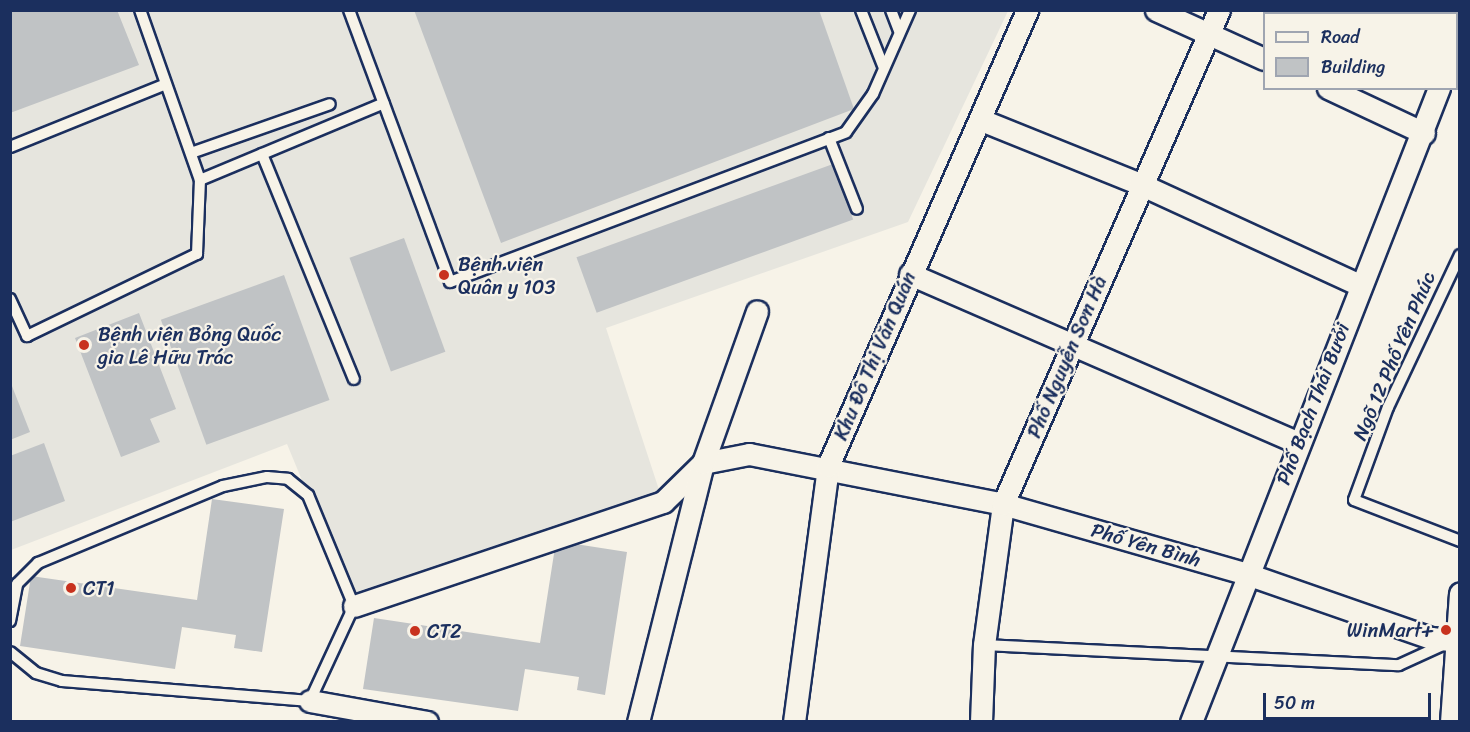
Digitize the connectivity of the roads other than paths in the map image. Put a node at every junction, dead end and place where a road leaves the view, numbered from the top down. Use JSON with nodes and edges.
{"nodes":[{"id":1,"x":140,"y":10,"type":"edge"},
{"id":2,"x":349,"y":10,"type":"edge"},
{"id":3,"x":861,"y":10,"type":"edge"},
{"id":4,"x":891,"y":10,"type":"edge"},
{"id":5,"x":910,"y":10,"type":"edge"},
{"id":6,"x":1027,"y":10,"type":"edge"},
{"id":7,"x":1156,"y":10,"type":"edge"},
{"id":8,"x":1219,"y":10,"type":"edge"},
{"id":9,"x":899,"y":31,"type":"junction"},
{"id":10,"x":1210,"y":34,"type":"junction"},
{"id":11,"x":1263,"y":59,"type":"edge"},
{"id":12,"x":884,"y":68,"type":"junction"},
{"id":13,"x":166,"y":84,"type":"junction"},
{"id":14,"x":1332,"y":90,"type":"edge"},
{"id":15,"x":1438,"y":90,"type":"edge"},
{"id":16,"x":384,"y":103,"type":"junction"},
{"id":17,"x":330,"y":104,"type":"dead end"},
{"id":18,"x":981,"y":120,"type":"junction"},
{"id":19,"x":1424,"y":133,"type":"junction"},
{"id":20,"x":829,"y":138,"type":"junction"},
{"id":21,"x":10,"y":147,"type":"edge"},
{"id":22,"x":191,"y":153,"type":"junction"},
{"id":23,"x":262,"y":154,"type":"junction"},
{"id":24,"x":200,"y":180,"type":"junction"},
{"id":25,"x":1140,"y":184,"type":"junction"},
{"id":26,"x":857,"y":210,"type":"dead end"},
{"id":27,"x":1460,"y":255,"type":"edge"},
{"id":28,"x":910,"y":274,"type":"junction"},
{"id":29,"x":1360,"y":285,"type":"junction"},
{"id":30,"x":10,"y":299,"type":"edge"},
{"id":31,"x":757,"y":310,"type":"dead end"},
{"id":32,"x":1073,"y":345,"type":"junction"},
{"id":33,"x":354,"y":379,"type":"dead end"},
{"id":34,"x":1298,"y":443,"type":"junction"},
{"id":35,"x":703,"y":463,"type":"junction"},
{"id":36,"x":828,"y":466,"type":"junction"},
{"id":37,"x":1003,"y":504,"type":"junction"},
{"id":38,"x":1460,"y":541,"type":"edge"},
{"id":39,"x":1247,"y":574,"type":"junction"},
{"id":40,"x":1460,"y":592,"type":"edge"},
{"id":41,"x":354,"y":606,"type":"junction"},
{"id":42,"x":10,"y":621,"type":"edge"},
{"id":43,"x":1456,"y":641,"type":"edge"},
{"id":44,"x":984,"y":645,"type":"junction"},
{"id":45,"x":10,"y":652,"type":"edge"},
{"id":46,"x":1213,"y":659,"type":"junction"},
{"id":47,"x":310,"y":701,"type":"junction"},
{"id":48,"x":427,"y":722,"type":"edge"},
{"id":49,"x":638,"y":722,"type":"edge"},
{"id":50,"x":794,"y":722,"type":"edge"},
{"id":51,"x":981,"y":722,"type":"edge"},
{"id":52,"x":1191,"y":722,"type":"edge"},
{"id":53,"x":1451,"y":722,"type":"edge"}],
"edges":[{"from":1,"to":13,"type":"lane"},
{"from":2,"to":16,"type":"lane"},
{"from":3,"to":12,"type":"lane"},
{"from":4,"to":9,"type":"lane"},
{"from":5,"to":9,"type":"lane"},
{"from":6,"to":18,"type":"street","name":"Khu Đô Thị Văn Quán"},
{"from":7,"to":10,"type":"street"},
{"from":8,"to":10,"type":"street","name":"Phố Nguyễn Sơn Hà"},
{"from":9,"to":12,"type":"lane"},
{"from":10,"to":11,"type":"street"},
{"from":10,"to":25,"type":"street","name":"Phố Nguyễn Sơn Hà"},
{"from":12,"to":20,"type":"lane"},
{"from":13,"to":21,"type":"lane"},
{"from":13,"to":22,"type":"lane"},
{"from":14,"to":19,"type":"street"},
{"from":15,"to":19,"type":"street","name":"Phố Bạch Thái Bưởi"},
{"from":16,"to":20,"type":"lane"},
{"from":16,"to":23,"type":"lane"},
{"from":17,"to":22,"type":"lane"},
{"from":18,"to":25,"type":"street"},
{"from":18,"to":28,"type":"street","name":"Khu Đô Thị Văn Quán"},
{"from":19,"to":29,"type":"street","name":"Phố Bạch Thái Bưởi"},
{"from":20,"to":26,"type":"lane"},
{"from":22,"to":24,"type":"lane"},
{"from":23,"to":24,"type":"lane"},
{"from":23,"to":33,"type":"lane"},
{"from":24,"to":30,"type":"lane"},
{"from":25,"to":29,"type":"street"},
{"from":25,"to":32,"type":"street","name":"Phố Nguyễn Sơn Hà"},
{"from":27,"to":38,"type":"lane","name":"Ngõ 12 Phố Yên Phúc"},
{"from":28,"to":32,"type":"street"},
{"from":28,"to":36,"type":"street","name":"Khu Đô Thị Văn Quán"},
{"from":29,"to":34,"type":"street","name":"Phố Bạch Thái Bưởi"},
{"from":31,"to":35,"type":"street"},
{"from":32,"to":34,"type":"street"},
{"from":32,"to":37,"type":"street","name":"Phố Nguyễn Sơn Hà"},
{"from":34,"to":39,"type":"street","name":"Phố Bạch Thái Bưởi"},
{"from":35,"to":36,"type":"street","name":"Phố Yên Bình"},
{"from":35,"to":41,"type":"street"},
{"from":35,"to":49,"type":"street"},
{"from":36,"to":37,"type":"street","name":"Phố Yên Bình"},
{"from":36,"to":50,"type":"street","name":"Khu Đô Thị Văn Quán"},
{"from":37,"to":39,"type":"street","name":"Phố Yên Bình"},
{"from":37,"to":44,"type":"street","name":"Phố Nguyễn Sơn Hà"},
{"from":39,"to":43,"type":"street","name":"Phố Yên Bình"},
{"from":39,"to":46,"type":"street","name":"Phố Bạch Thái Bưởi"},
{"from":40,"to":43,"type":"street"},
{"from":41,"to":42,"type":"lane"},
{"from":41,"to":47,"type":"lane"},
{"from":43,"to":46,"type":"lane"},
{"from":43,"to":53,"type":"street"},
{"from":44,"to":46,"type":"lane"},
{"from":44,"to":51,"type":"street","name":"Phố Nguyễn Sơn Hà"},
{"from":45,"to":47,"type":"lane"},
{"from":46,"to":52,"type":"street","name":"Phố Bạch Thái Bưởi"},
{"from":47,"to":48,"type":"street"}]}
